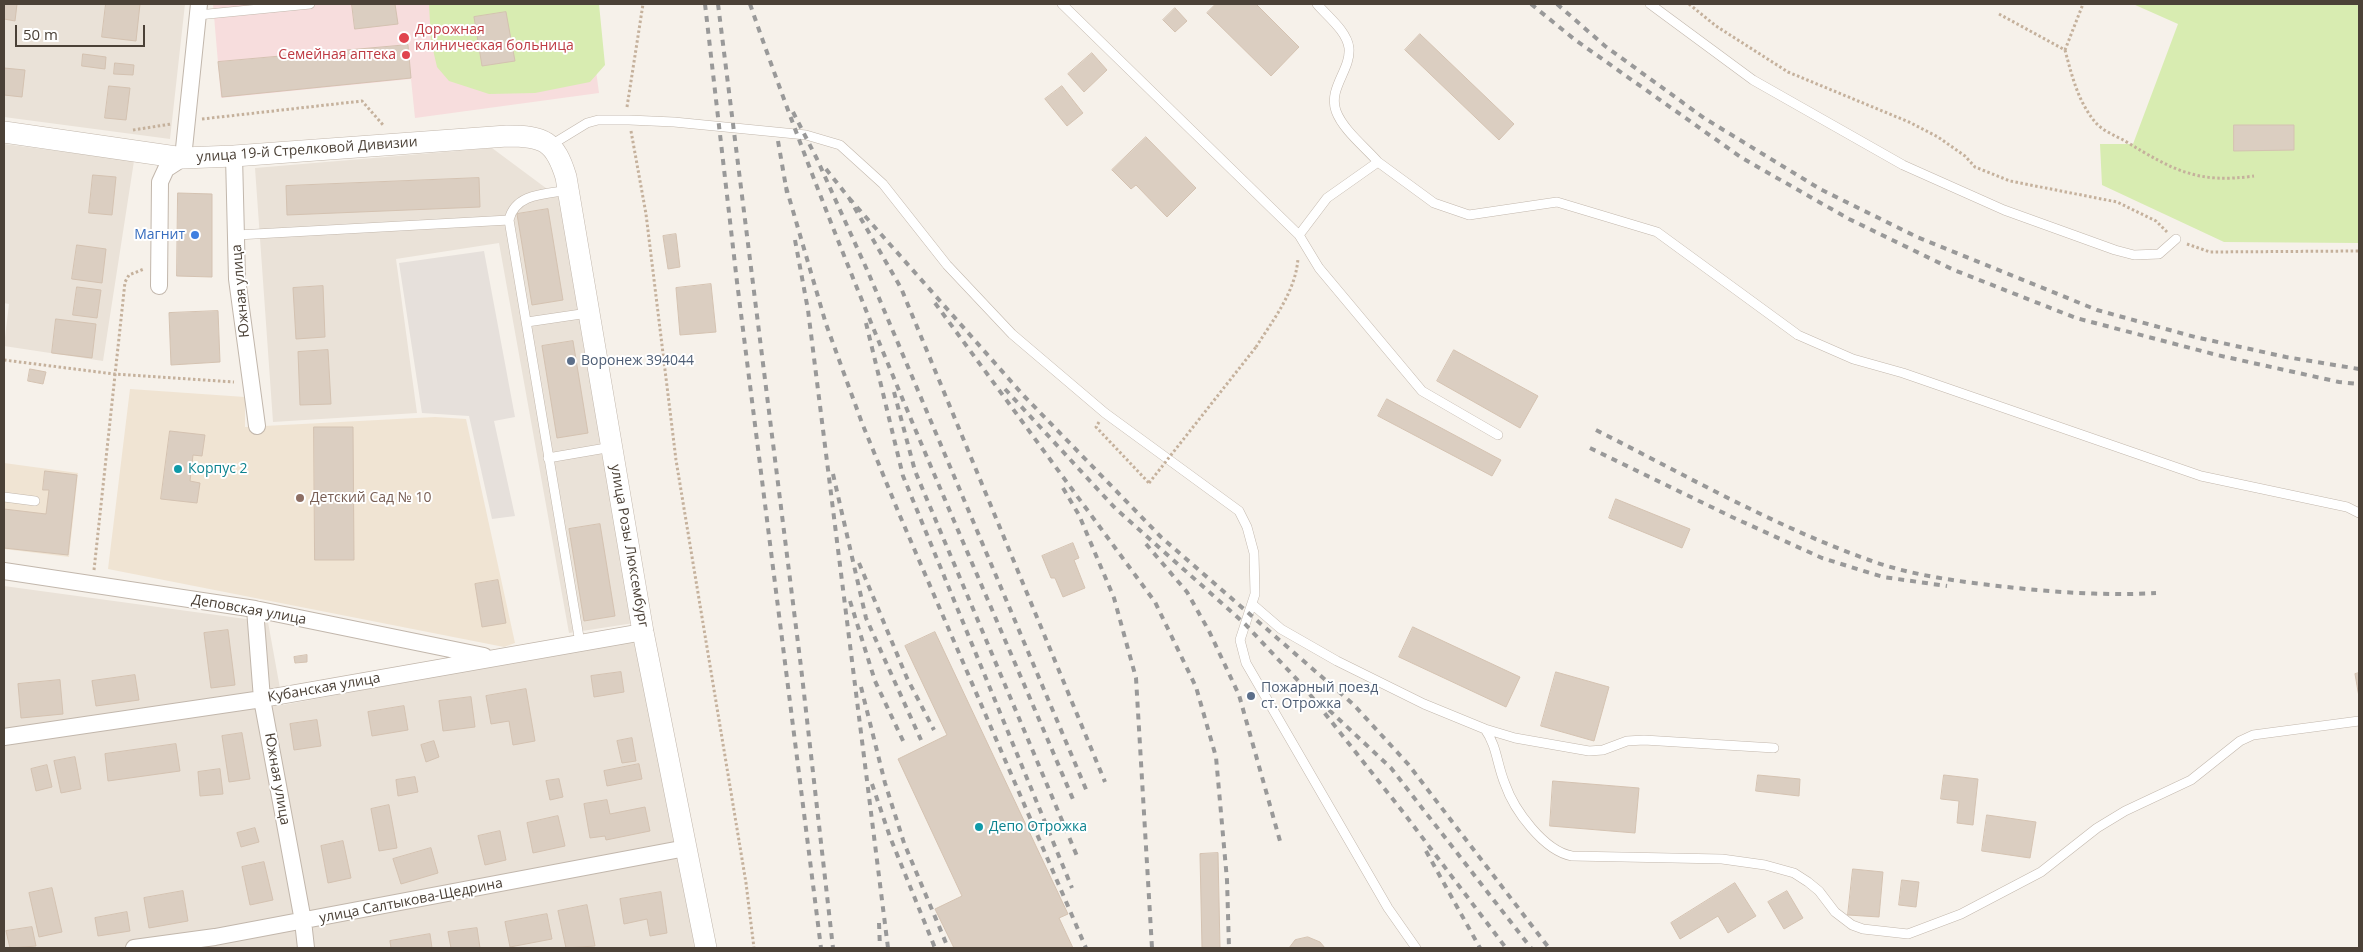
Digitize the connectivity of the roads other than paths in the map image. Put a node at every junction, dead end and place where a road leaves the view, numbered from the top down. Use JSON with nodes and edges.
{"nodes":[{"id":1,"x":310,"y":4,"type":"edge"},
{"id":2,"x":1062,"y":4,"type":"edge"},
{"id":3,"x":1317,"y":4,"type":"edge"},
{"id":4,"x":1650,"y":4,"type":"edge"},
{"id":5,"x":199,"y":9,"type":"edge"},
{"id":6,"x":4,"y":132,"type":"edge"},
{"id":7,"x":551,"y":145,"type":"junction"},
{"id":8,"x":234,"y":156,"type":"junction"},
{"id":9,"x":183,"y":158,"type":"junction"},
{"id":10,"x":1378,"y":162,"type":"junction"},
{"id":11,"x":569,"y":190,"type":"junction"},
{"id":12,"x":509,"y":220,"type":"junction"},
{"id":13,"x":237,"y":235,"type":"junction"},
{"id":14,"x":1299,"y":235,"type":"junction"},
{"id":15,"x":2176,"y":239,"type":"road end"},
{"id":16,"x":159,"y":286,"type":"dead end"},
{"id":17,"x":589,"y":312,"type":"junction"},
{"id":18,"x":527,"y":322,"type":"junction"},
{"id":19,"x":257,"y":426,"type":"dead end"},
{"id":20,"x":1498,"y":435,"type":"dead end"},
{"id":21,"x":612,"y":446,"type":"junction"},
{"id":22,"x":548,"y":458,"type":"junction"},
{"id":23,"x":4,"y":497,"type":"edge"},
{"id":24,"x":35,"y":501,"type":"dead end"},
{"id":25,"x":2359,"y":514,"type":"edge"},
{"id":26,"x":4,"y":571,"type":"edge"},
{"id":27,"x":1252,"y":604,"type":"junction"},
{"id":28,"x":255,"y":609,"type":"junction"},
{"id":29,"x":643,"y":632,"type":"junction"},
{"id":30,"x":580,"y":642,"type":"junction"},
{"id":31,"x":494,"y":658,"type":"junction"},
{"id":32,"x":262,"y":699,"type":"junction"},
{"id":33,"x":2359,"y":721,"type":"edge"},
{"id":34,"x":1485,"y":729,"type":"junction"},
{"id":35,"x":4,"y":737,"type":"edge"},
{"id":36,"x":1774,"y":748,"type":"dead end"},
{"id":37,"x":686,"y":848,"type":"junction"},
{"id":38,"x":303,"y":921,"type":"junction"},
{"id":39,"x":134,"y":948,"type":"edge"},
{"id":40,"x":306,"y":948,"type":"edge"},
{"id":41,"x":706,"y":948,"type":"edge"},
{"id":42,"x":1416,"y":948,"type":"edge"}],
"edges":[{"from":1,"to":5,"type":"lane"},
{"from":2,"to":14,"type":"lane"},
{"from":3,"to":10,"type":"lane"},
{"from":4,"to":15,"type":"lane"},
{"from":5,"to":9,"type":"street"},
{"from":6,"to":9,"type":"street","name":"улица 19-й Стрелковой Дивизии"},
{"from":7,"to":8,"type":"street","name":"улица 19-й Стрелковой Дивизии"},
{"from":7,"to":11,"type":"street","name":"улица Розы Люксембург"},
{"from":7,"to":27,"type":"lane"},
{"from":8,"to":9,"type":"street","name":"улица 19-й Стрелковой Дивизии"},
{"from":8,"to":13,"type":"street","name":"Южная улица"},
{"from":9,"to":16,"type":"street"},
{"from":10,"to":14,"type":"lane"},
{"from":10,"to":25,"type":"lane"},
{"from":11,"to":12,"type":"lane"},
{"from":11,"to":17,"type":"street","name":"улица Розы Люксембург"},
{"from":12,"to":13,"type":"lane"},
{"from":12,"to":18,"type":"lane"},
{"from":13,"to":19,"type":"street","name":"Южная улица"},
{"from":14,"to":20,"type":"lane"},
{"from":17,"to":18,"type":"lane"},
{"from":17,"to":21,"type":"street","name":"улица Розы Люксембург"},
{"from":18,"to":22,"type":"lane"},
{"from":21,"to":22,"type":"lane"},
{"from":21,"to":29,"type":"street","name":"улица Розы Люксембург"},
{"from":22,"to":30,"type":"lane"},
{"from":23,"to":24,"type":"lane"},
{"from":26,"to":28,"type":"street","name":"Деповская улица"},
{"from":27,"to":34,"type":"lane"},
{"from":27,"to":42,"type":"lane"},
{"from":28,"to":31,"type":"street","name":"Деповская улица"},
{"from":28,"to":32,"type":"street","name":"Южная улица"},
{"from":29,"to":30,"type":"street","name":"Кубанская улица"},
{"from":29,"to":37,"type":"street","name":"улица Розы Люксембург"},
{"from":30,"to":31,"type":"street","name":"Кубанская улица"},
{"from":31,"to":32,"type":"street","name":"Кубанская улица"},
{"from":32,"to":35,"type":"street","name":"Кубанская улица"},
{"from":32,"to":38,"type":"street","name":"Южная улица"},
{"from":33,"to":34,"type":"lane"},
{"from":34,"to":36,"type":"lane"},
{"from":37,"to":38,"type":"street","name":"улица Салтыкова-Щедрина"},
{"from":37,"to":41,"type":"street","name":"улица Розы Люксембург"},
{"from":38,"to":39,"type":"street","name":"улица Салтыкова-Щедрина"},
{"from":38,"to":40,"type":"street","name":"Южная улица"}]}
